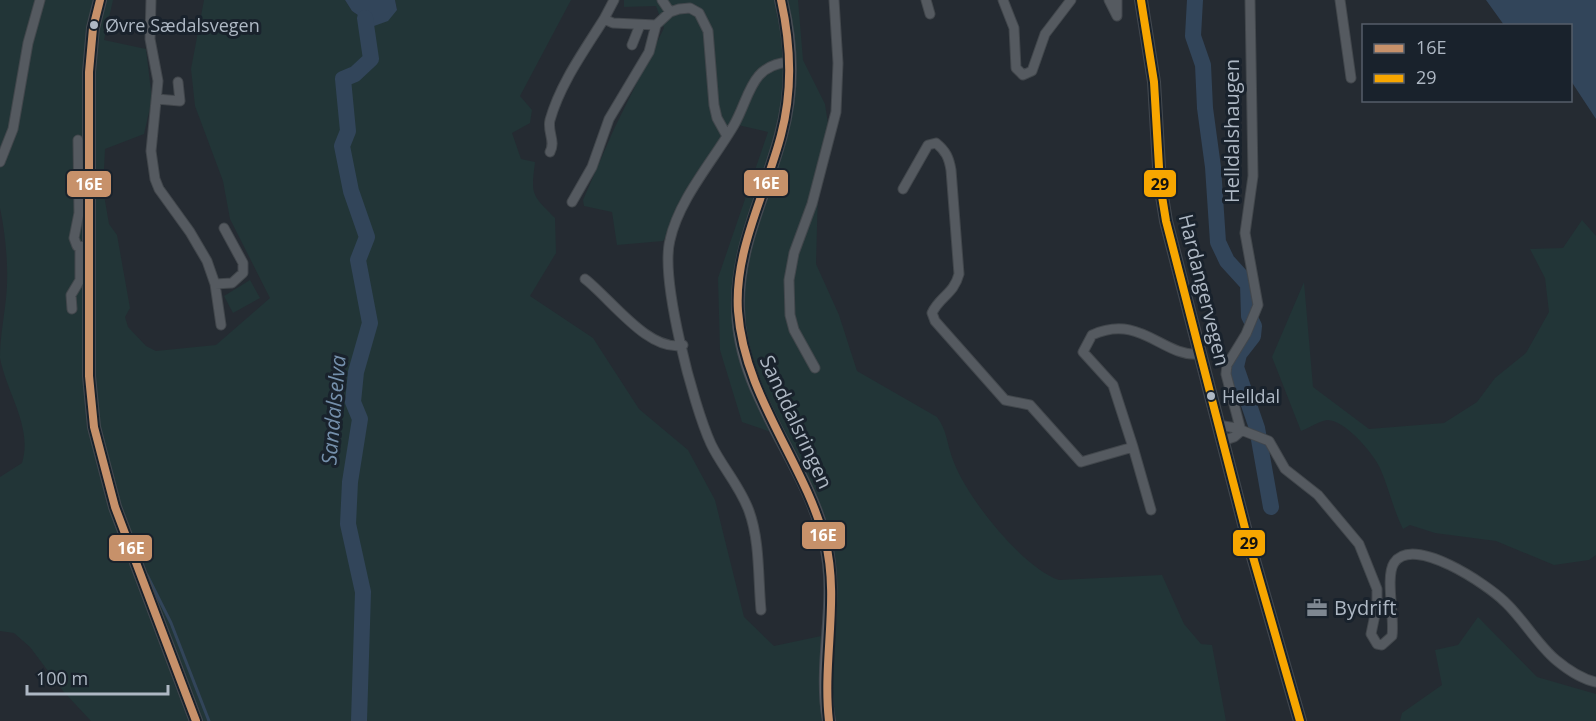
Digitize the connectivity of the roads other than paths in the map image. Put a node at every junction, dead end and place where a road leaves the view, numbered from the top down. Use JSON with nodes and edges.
{"nodes":[{"id":1,"x":40,"y":0,"type":"edge"},
{"id":2,"x":100,"y":0,"type":"edge"},
{"id":3,"x":151,"y":0,"type":"edge"},
{"id":4,"x":614,"y":0,"type":"edge"},
{"id":5,"x":662,"y":0,"type":"edge"},
{"id":6,"x":782,"y":0,"type":"edge"},
{"id":7,"x":834,"y":0,"type":"edge"},
{"id":8,"x":926,"y":0,"type":"edge"},
{"id":9,"x":1003,"y":0,"type":"edge"},
{"id":10,"x":1071,"y":0,"type":"edge"},
{"id":11,"x":1109,"y":0,"type":"edge"},
{"id":12,"x":1117,"y":0,"type":"edge"},
{"id":13,"x":1141,"y":0,"type":"edge"},
{"id":14,"x":1250,"y":0,"type":"edge"},
{"id":15,"x":1340,"y":0,"type":"edge"},
{"id":16,"x":670,"y":12,"type":"junction"},
{"id":17,"x":930,"y":14,"type":"dead end"},
{"id":18,"x":604,"y":19,"type":"junction"},
{"id":19,"x":640,"y":25,"type":"junction"},
{"id":20,"x":656,"y":25,"type":"junction"},
{"id":21,"x":632,"y":45,"type":"dead end"},
{"id":22,"x":789,"y":62,"type":"junction"},
{"id":23,"x":1351,"y":78,"type":"dead end"},
{"id":24,"x":178,"y":82,"type":"dead end"},
{"id":25,"x":157,"y":99,"type":"junction"},
{"id":26,"x":727,"y":136,"type":"junction"},
{"id":27,"x":78,"y":140,"type":"dead end"},
{"id":28,"x":550,"y":152,"type":"dead end"},
{"id":29,"x":0,"y":162,"type":"edge"},
{"id":30,"x":903,"y":189,"type":"dead end"},
{"id":31,"x":572,"y":202,"type":"dead end"},
{"id":32,"x":224,"y":228,"type":"dead end"},
{"id":33,"x":84,"y":247,"type":"junction"},
{"id":34,"x":585,"y":279,"type":"dead end"},
{"id":35,"x":215,"y":284,"type":"junction"},
{"id":36,"x":72,"y":309,"type":"dead end"},
{"id":37,"x":221,"y":325,"type":"dead end"},
{"id":38,"x":683,"y":345,"type":"junction"},
{"id":39,"x":1199,"y":354,"type":"junction"},
{"id":40,"x":815,"y":368,"type":"dead end"},
{"id":41,"x":1218,"y":425,"type":"junction"},
{"id":42,"x":1245,"y":432,"type":"junction"},
{"id":43,"x":1222,"y":441,"type":"junction"},
{"id":44,"x":1133,"y":447,"type":"junction"},
{"id":45,"x":1151,"y":510,"type":"dead end"},
{"id":46,"x":761,"y":610,"type":"dead end"},
{"id":47,"x":1596,"y":682,"type":"edge"},
{"id":48,"x":196,"y":721,"type":"edge"},
{"id":49,"x":829,"y":721,"type":"edge"},
{"id":50,"x":1300,"y":721,"type":"edge"}],
"edges":[{"from":1,"to":29,"type":"street"},
{"from":2,"to":33,"type":"main road"},
{"from":3,"to":25,"type":"street"},
{"from":4,"to":18,"type":"street"},
{"from":5,"to":16,"type":"street"},
{"from":6,"to":22,"type":"main road","name":"Sanddalsringen"},
{"from":7,"to":40,"type":"street"},
{"from":8,"to":17,"type":"street"},
{"from":9,"to":10,"type":"street"},
{"from":11,"to":12,"type":"street"},
{"from":13,"to":39,"type":"main road","name":"Hardangervegen"},
{"from":14,"to":42,"type":"street","name":"Helldalshaugen"},
{"from":15,"to":23,"type":"street"},
{"from":16,"to":20,"type":"street"},
{"from":16,"to":26,"type":"street"},
{"from":18,"to":19,"type":"street"},
{"from":18,"to":28,"type":"street"},
{"from":19,"to":20,"type":"street"},
{"from":19,"to":21,"type":"street"},
{"from":20,"to":31,"type":"street"},
{"from":22,"to":26,"type":"street"},
{"from":22,"to":49,"type":"main road","name":"Sanddalsringen"},
{"from":24,"to":25,"type":"street"},
{"from":25,"to":35,"type":"street"},
{"from":26,"to":38,"type":"street"},
{"from":27,"to":33,"type":"street"},
{"from":30,"to":44,"type":"street"},
{"from":32,"to":35,"type":"street"},
{"from":33,"to":36,"type":"street"},
{"from":33,"to":48,"type":"main road"},
{"from":34,"to":38,"type":"street"},
{"from":35,"to":37,"type":"street"},
{"from":38,"to":46,"type":"street"},
{"from":39,"to":41,"type":"main road","name":"Hardangervegen"},
{"from":39,"to":44,"type":"street"},
{"from":41,"to":42,"type":"street"},
{"from":41,"to":43,"type":"main road","name":"Hardangervegen"},
{"from":42,"to":43,"type":"street"},
{"from":42,"to":47,"type":"street"},
{"from":43,"to":50,"type":"main road","name":"Hardangervegen"},
{"from":44,"to":45,"type":"street"}]}
